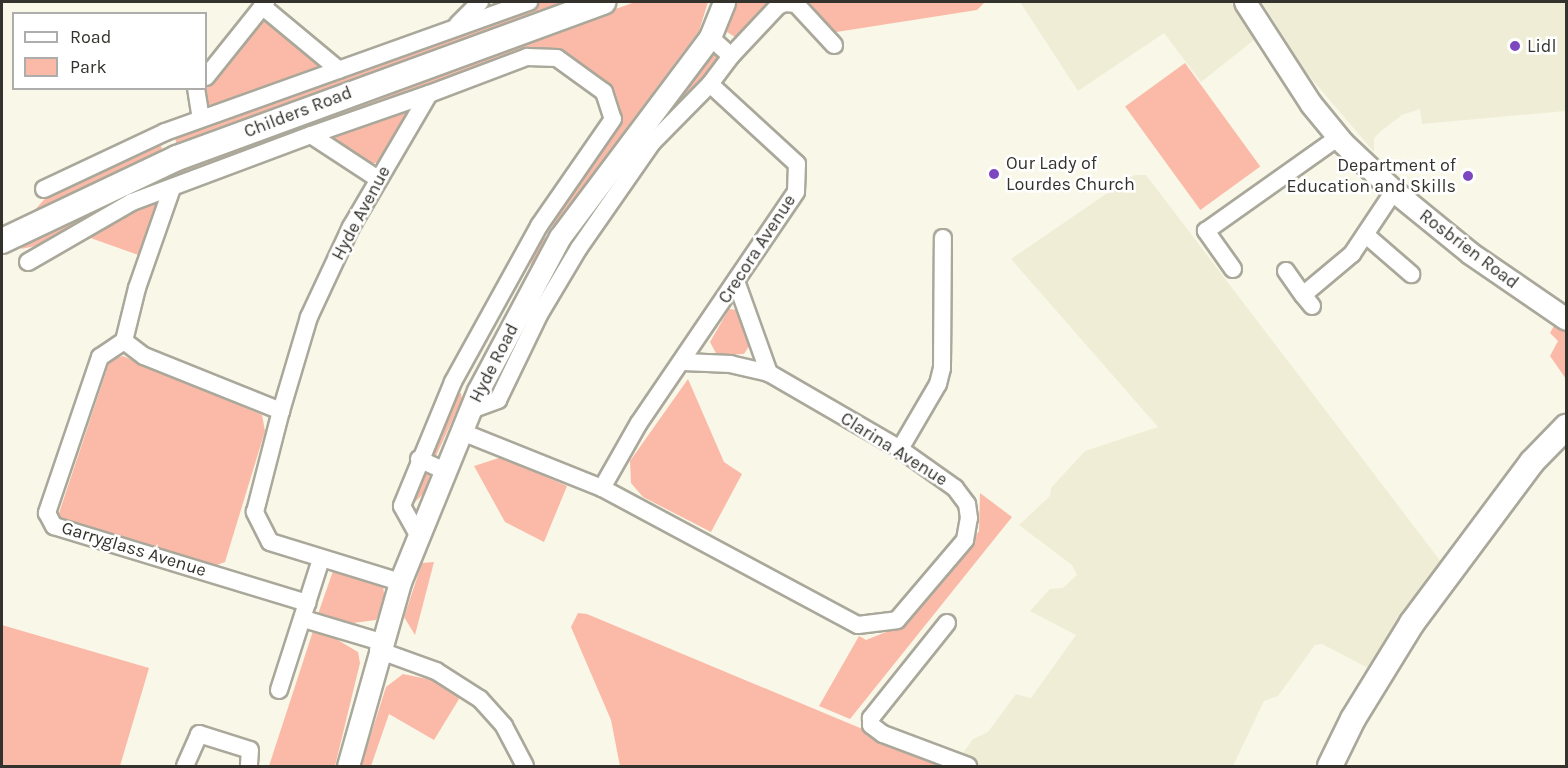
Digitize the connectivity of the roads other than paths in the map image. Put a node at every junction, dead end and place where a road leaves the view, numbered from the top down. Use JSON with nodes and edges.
{"nodes":[{"id":1,"x":480,"y":2,"type":"edge"},
{"id":2,"x":528,"y":2,"type":"edge"},
{"id":3,"x":601,"y":2,"type":"edge"},
{"id":4,"x":724,"y":2,"type":"edge"},
{"id":5,"x":1245,"y":2,"type":"edge"},
{"id":6,"x":264,"y":4,"type":"edge"},
{"id":7,"x":453,"y":29,"type":"junction"},
{"id":8,"x":710,"y":37,"type":"junction"},
{"id":9,"x":834,"y":45,"type":"dead end"},
{"id":10,"x":731,"y":56,"type":"junction"},
{"id":11,"x":339,"y":70,"type":"junction"},
{"id":12,"x":207,"y":76,"type":"edge"},
{"id":13,"x":678,"y":77,"type":"junction"},
{"id":14,"x":705,"y":88,"type":"junction"},
{"id":15,"x":196,"y":90,"type":"edge"},
{"id":16,"x":429,"y":94,"type":"junction"},
{"id":17,"x":201,"y":120,"type":"junction"},
{"id":18,"x":165,"y":132,"type":"junction"},
{"id":19,"x":311,"y":135,"type":"junction"},
{"id":20,"x":1338,"y":137,"type":"junction"},
{"id":21,"x":177,"y":158,"type":"junction"},
{"id":22,"x":378,"y":179,"type":"junction"},
{"id":23,"x":172,"y":188,"type":"junction"},
{"id":24,"x":44,"y":189,"type":"dead end"},
{"id":25,"x":1394,"y":191,"type":"junction"},
{"id":26,"x":539,"y":226,"type":"junction"},
{"id":27,"x":1366,"y":235,"type":"junction"},
{"id":28,"x":560,"y":237,"type":"junction"},
{"id":29,"x":943,"y":238,"type":"dead end"},
{"id":30,"x":2,"y":241,"type":"edge"},
{"id":31,"x":579,"y":248,"type":"junction"},
{"id":32,"x":28,"y":262,"type":"dead end"},
{"id":33,"x":1233,"y":269,"type":"dead end"},
{"id":34,"x":1286,"y":271,"type":"dead end"},
{"id":35,"x":1411,"y":274,"type":"dead end"},
{"id":36,"x":736,"y":281,"type":"junction"},
{"id":37,"x":1566,"y":319,"type":"edge"},
{"id":38,"x":124,"y":341,"type":"junction"},
{"id":39,"x":683,"y":362,"type":"junction"},
{"id":40,"x":769,"y":373,"type":"junction"},
{"id":41,"x":453,"y":382,"type":"junction"},
{"id":42,"x":474,"y":401,"type":"junction"},
{"id":43,"x":280,"y":411,"type":"junction"},
{"id":44,"x":1566,"y":427,"type":"edge"},
{"id":45,"x":462,"y":432,"type":"junction"},
{"id":46,"x":900,"y":449,"type":"junction"},
{"id":47,"x":419,"y":459,"type":"junction"},
{"id":48,"x":445,"y":471,"type":"junction"},
{"id":49,"x":602,"y":488,"type":"junction"},
{"id":50,"x":418,"y":535,"type":"junction"},
{"id":51,"x":321,"y":559,"type":"junction"},
{"id":52,"x":400,"y":582,"type":"junction"},
{"id":53,"x":308,"y":603,"type":"junction"},
{"id":54,"x":304,"y":619,"type":"junction"},
{"id":55,"x":947,"y":623,"type":"dead end"},
{"id":56,"x":380,"y":646,"type":"junction"},
{"id":57,"x":279,"y":690,"type":"dead end"},
{"id":58,"x":185,"y":766,"type":"edge"},
{"id":59,"x":249,"y":766,"type":"edge"},
{"id":60,"x":348,"y":766,"type":"edge"},
{"id":61,"x":525,"y":766,"type":"edge"},
{"id":62,"x":968,"y":766,"type":"edge"},
{"id":63,"x":1330,"y":766,"type":"edge"}],
"edges":[{"from":1,"to":7,"type":"street"},
{"from":2,"to":7,"type":"street"},
{"from":3,"to":21,"type":"main road","name":"Childers Road"},
{"from":4,"to":8,"type":"street","name":"Hyde Road"},
{"from":5,"to":20,"type":"street","name":"Rosbrien Road"},
{"from":6,"to":11,"type":"street"},
{"from":6,"to":12,"type":"street"},
{"from":7,"to":11,"type":"street"},
{"from":8,"to":10,"type":"street"},
{"from":8,"to":13,"type":"street","name":"Hyde Road"},
{"from":9,"to":10,"type":"street"},
{"from":10,"to":14,"type":"street"},
{"from":11,"to":17,"type":"street"},
{"from":13,"to":14,"type":"street","name":"Crecora Avenue"},
{"from":13,"to":28,"type":"street","name":"Hyde Road"},
{"from":14,"to":31,"type":"street"},
{"from":14,"to":36,"type":"street","name":"Crecora Avenue"},
{"from":15,"to":17,"type":"street"},
{"from":16,"to":19,"type":"street"},
{"from":16,"to":22,"type":"street","name":"Hyde Avenue"},
{"from":16,"to":26,"type":"street"},
{"from":17,"to":18,"type":"street"},
{"from":18,"to":21,"type":"street"},
{"from":18,"to":24,"type":"street"},
{"from":19,"to":22,"type":"street"},
{"from":19,"to":23,"type":"street"},
{"from":20,"to":25,"type":"street","name":"Rosbrien Road"},
{"from":20,"to":33,"type":"street"},
{"from":21,"to":30,"type":"main road","name":"Childers Road"},
{"from":22,"to":43,"type":"street","name":"Hyde Avenue"},
{"from":23,"to":32,"type":"street"},
{"from":23,"to":38,"type":"street"},
{"from":25,"to":27,"type":"street"},
{"from":25,"to":37,"type":"street","name":"Rosbrien Road"},
{"from":26,"to":28,"type":"street"},
{"from":26,"to":41,"type":"street"},
{"from":27,"to":34,"type":"street"},
{"from":27,"to":35,"type":"street"},
{"from":28,"to":31,"type":"street"},
{"from":28,"to":42,"type":"street","name":"Hyde Road"},
{"from":29,"to":46,"type":"street"},
{"from":31,"to":42,"type":"street"},
{"from":36,"to":39,"type":"street","name":"Crecora Avenue"},
{"from":36,"to":40,"type":"street"},
{"from":38,"to":43,"type":"street"},
{"from":38,"to":53,"type":"street","name":"Garryglass Avenue"},
{"from":39,"to":40,"type":"street","name":"Clarina Avenue"},
{"from":39,"to":49,"type":"street"},
{"from":40,"to":46,"type":"street","name":"Clarina Avenue"},
{"from":41,"to":42,"type":"street"},
{"from":41,"to":47,"type":"street"},
{"from":42,"to":45,"type":"street","name":"Hyde Road"},
{"from":43,"to":51,"type":"street","name":"Hyde Avenue"},
{"from":44,"to":63,"type":"main road"},
{"from":45,"to":48,"type":"street","name":"Hyde Road"},
{"from":45,"to":49,"type":"street","name":"Clarina Avenue"},
{"from":46,"to":49,"type":"street","name":"Clarina Avenue"},
{"from":47,"to":48,"type":"street"},
{"from":47,"to":50,"type":"street"},
{"from":48,"to":50,"type":"street","name":"Hyde Road"},
{"from":50,"to":52,"type":"street","name":"Hyde Road"},
{"from":51,"to":52,"type":"street","name":"Hyde Avenue"},
{"from":51,"to":53,"type":"street"},
{"from":52,"to":56,"type":"street","name":"Hyde Road"},
{"from":53,"to":54,"type":"street"},
{"from":54,"to":56,"type":"street"},
{"from":54,"to":57,"type":"street"},
{"from":55,"to":62,"type":"street"},
{"from":56,"to":60,"type":"street","name":"Hyde Road"},
{"from":56,"to":61,"type":"street"},
{"from":58,"to":59,"type":"street"}]}
